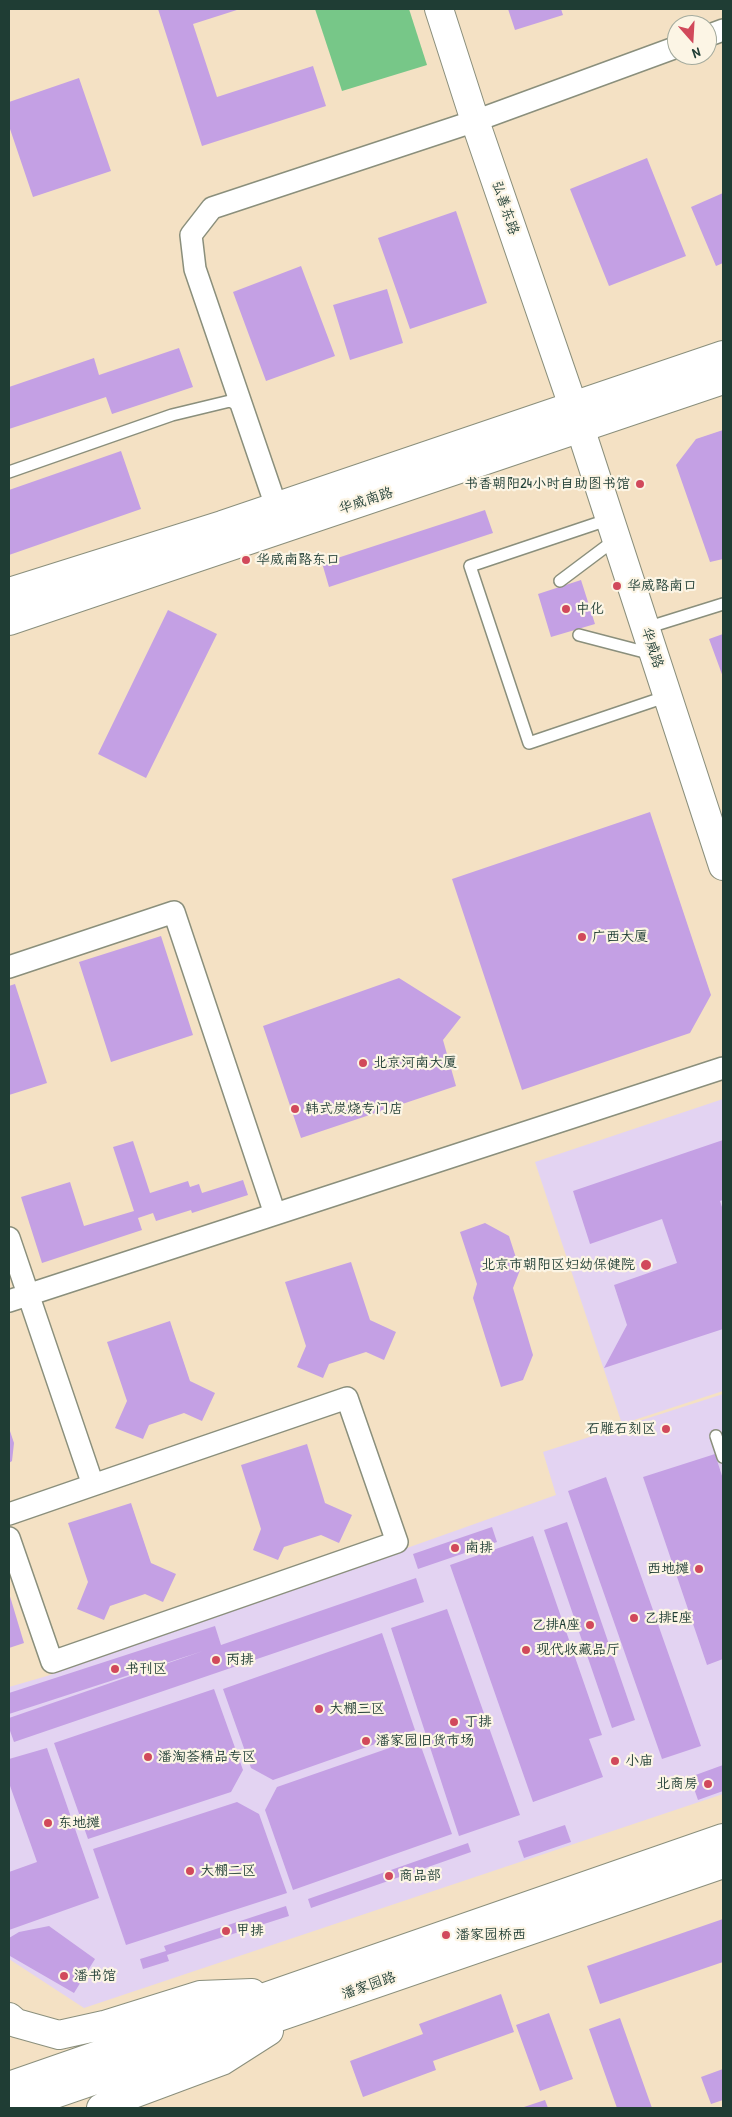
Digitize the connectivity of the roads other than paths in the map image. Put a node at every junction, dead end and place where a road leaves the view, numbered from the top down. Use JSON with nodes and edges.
{"nodes":[{"id":1,"x":439,"y":9,"type":"edge"},
{"id":2,"x":667,"y":51,"type":"edge"},
{"id":3,"x":475,"y":121,"type":"junction"},
{"id":4,"x":723,"y":355,"type":"edge"},
{"id":5,"x":723,"y":380,"type":"edge"},
{"id":6,"x":242,"y":406,"type":"junction"},
{"id":7,"x":577,"y":418,"type":"junction"},
{"id":8,"x":9,"y":472,"type":"edge"},
{"id":9,"x":276,"y":506,"type":"junction"},
{"id":10,"x":613,"y":529,"type":"junction"},
{"id":11,"x":560,"y":581,"type":"dead end"},
{"id":12,"x":9,"y":592,"type":"edge"},
{"id":13,"x":723,"y":604,"type":"edge"},
{"id":14,"x":9,"y":621,"type":"edge"},
{"id":15,"x":646,"y":628,"type":"junction"},
{"id":16,"x":579,"y":635,"type":"dead end"},
{"id":17,"x":654,"y":655,"type":"junction"},
{"id":18,"x":668,"y":696,"type":"junction"},
{"id":19,"x":723,"y":866,"type":"edge"},
{"id":20,"x":9,"y":967,"type":"edge"},
{"id":21,"x":723,"y":1068,"type":"edge"},
{"id":22,"x":275,"y":1214,"type":"junction"},
{"id":23,"x":9,"y":1238,"type":"edge"},
{"id":24,"x":18,"y":1298,"type":"edge"},
{"id":25,"x":716,"y":1436,"type":"dead end"},
{"id":26,"x":723,"y":1457,"type":"edge"},
{"id":27,"x":93,"y":1485,"type":"junction"},
{"id":28,"x":9,"y":1514,"type":"edge"},
{"id":29,"x":9,"y":1538,"type":"edge"},
{"id":30,"x":723,"y":1838,"type":"edge"},
{"id":31,"x":723,"y":1864,"type":"edge"},
{"id":32,"x":281,"y":1992,"type":"junction"},
{"id":33,"x":305,"y":2007,"type":"junction"},
{"id":34,"x":9,"y":2017,"type":"edge"},
{"id":35,"x":22,"y":2094,"type":"edge"},
{"id":36,"x":101,"y":2108,"type":"edge"}],
"edges":[{"from":1,"to":3,"type":"street","name":"弘善东路"},
{"from":2,"to":3,"type":"street"},
{"from":3,"to":6,"type":"street"},
{"from":3,"to":7,"type":"street","name":"弘善东路"},
{"from":4,"to":7,"type":"street","name":"华威南路"},
{"from":5,"to":7,"type":"street","name":"华威南路"},
{"from":6,"to":8,"type":"lane"},
{"from":6,"to":9,"type":"street"},
{"from":7,"to":9,"type":"street","name":"华威南路"},
{"from":7,"to":10,"type":"street","name":"华威路"},
{"from":7,"to":14,"type":"street","name":"华威南路"},
{"from":9,"to":12,"type":"street","name":"华威南路"},
{"from":10,"to":11,"type":"lane"},
{"from":10,"to":15,"type":"street","name":"华威路"},
{"from":10,"to":18,"type":"lane"},
{"from":13,"to":15,"type":"lane"},
{"from":15,"to":17,"type":"street","name":"华威路"},
{"from":16,"to":17,"type":"lane"},
{"from":17,"to":18,"type":"street","name":"华威路"},
{"from":18,"to":19,"type":"street","name":"华威路"},
{"from":20,"to":22,"type":"street"},
{"from":21,"to":22,"type":"street"},
{"from":22,"to":24,"type":"street"},
{"from":23,"to":24,"type":"street"},
{"from":24,"to":27,"type":"street"},
{"from":25,"to":26,"type":"lane"},
{"from":27,"to":28,"type":"street"},
{"from":27,"to":29,"type":"street"},
{"from":30,"to":32,"type":"street","name":"潘家园路"},
{"from":31,"to":33,"type":"street","name":"潘家园路"},
{"from":32,"to":34,"type":"street"},
{"from":32,"to":35,"type":"street","name":"潘家园路"},
{"from":33,"to":35,"type":"street","name":"潘家园路"},
{"from":33,"to":36,"type":"street"}]}
